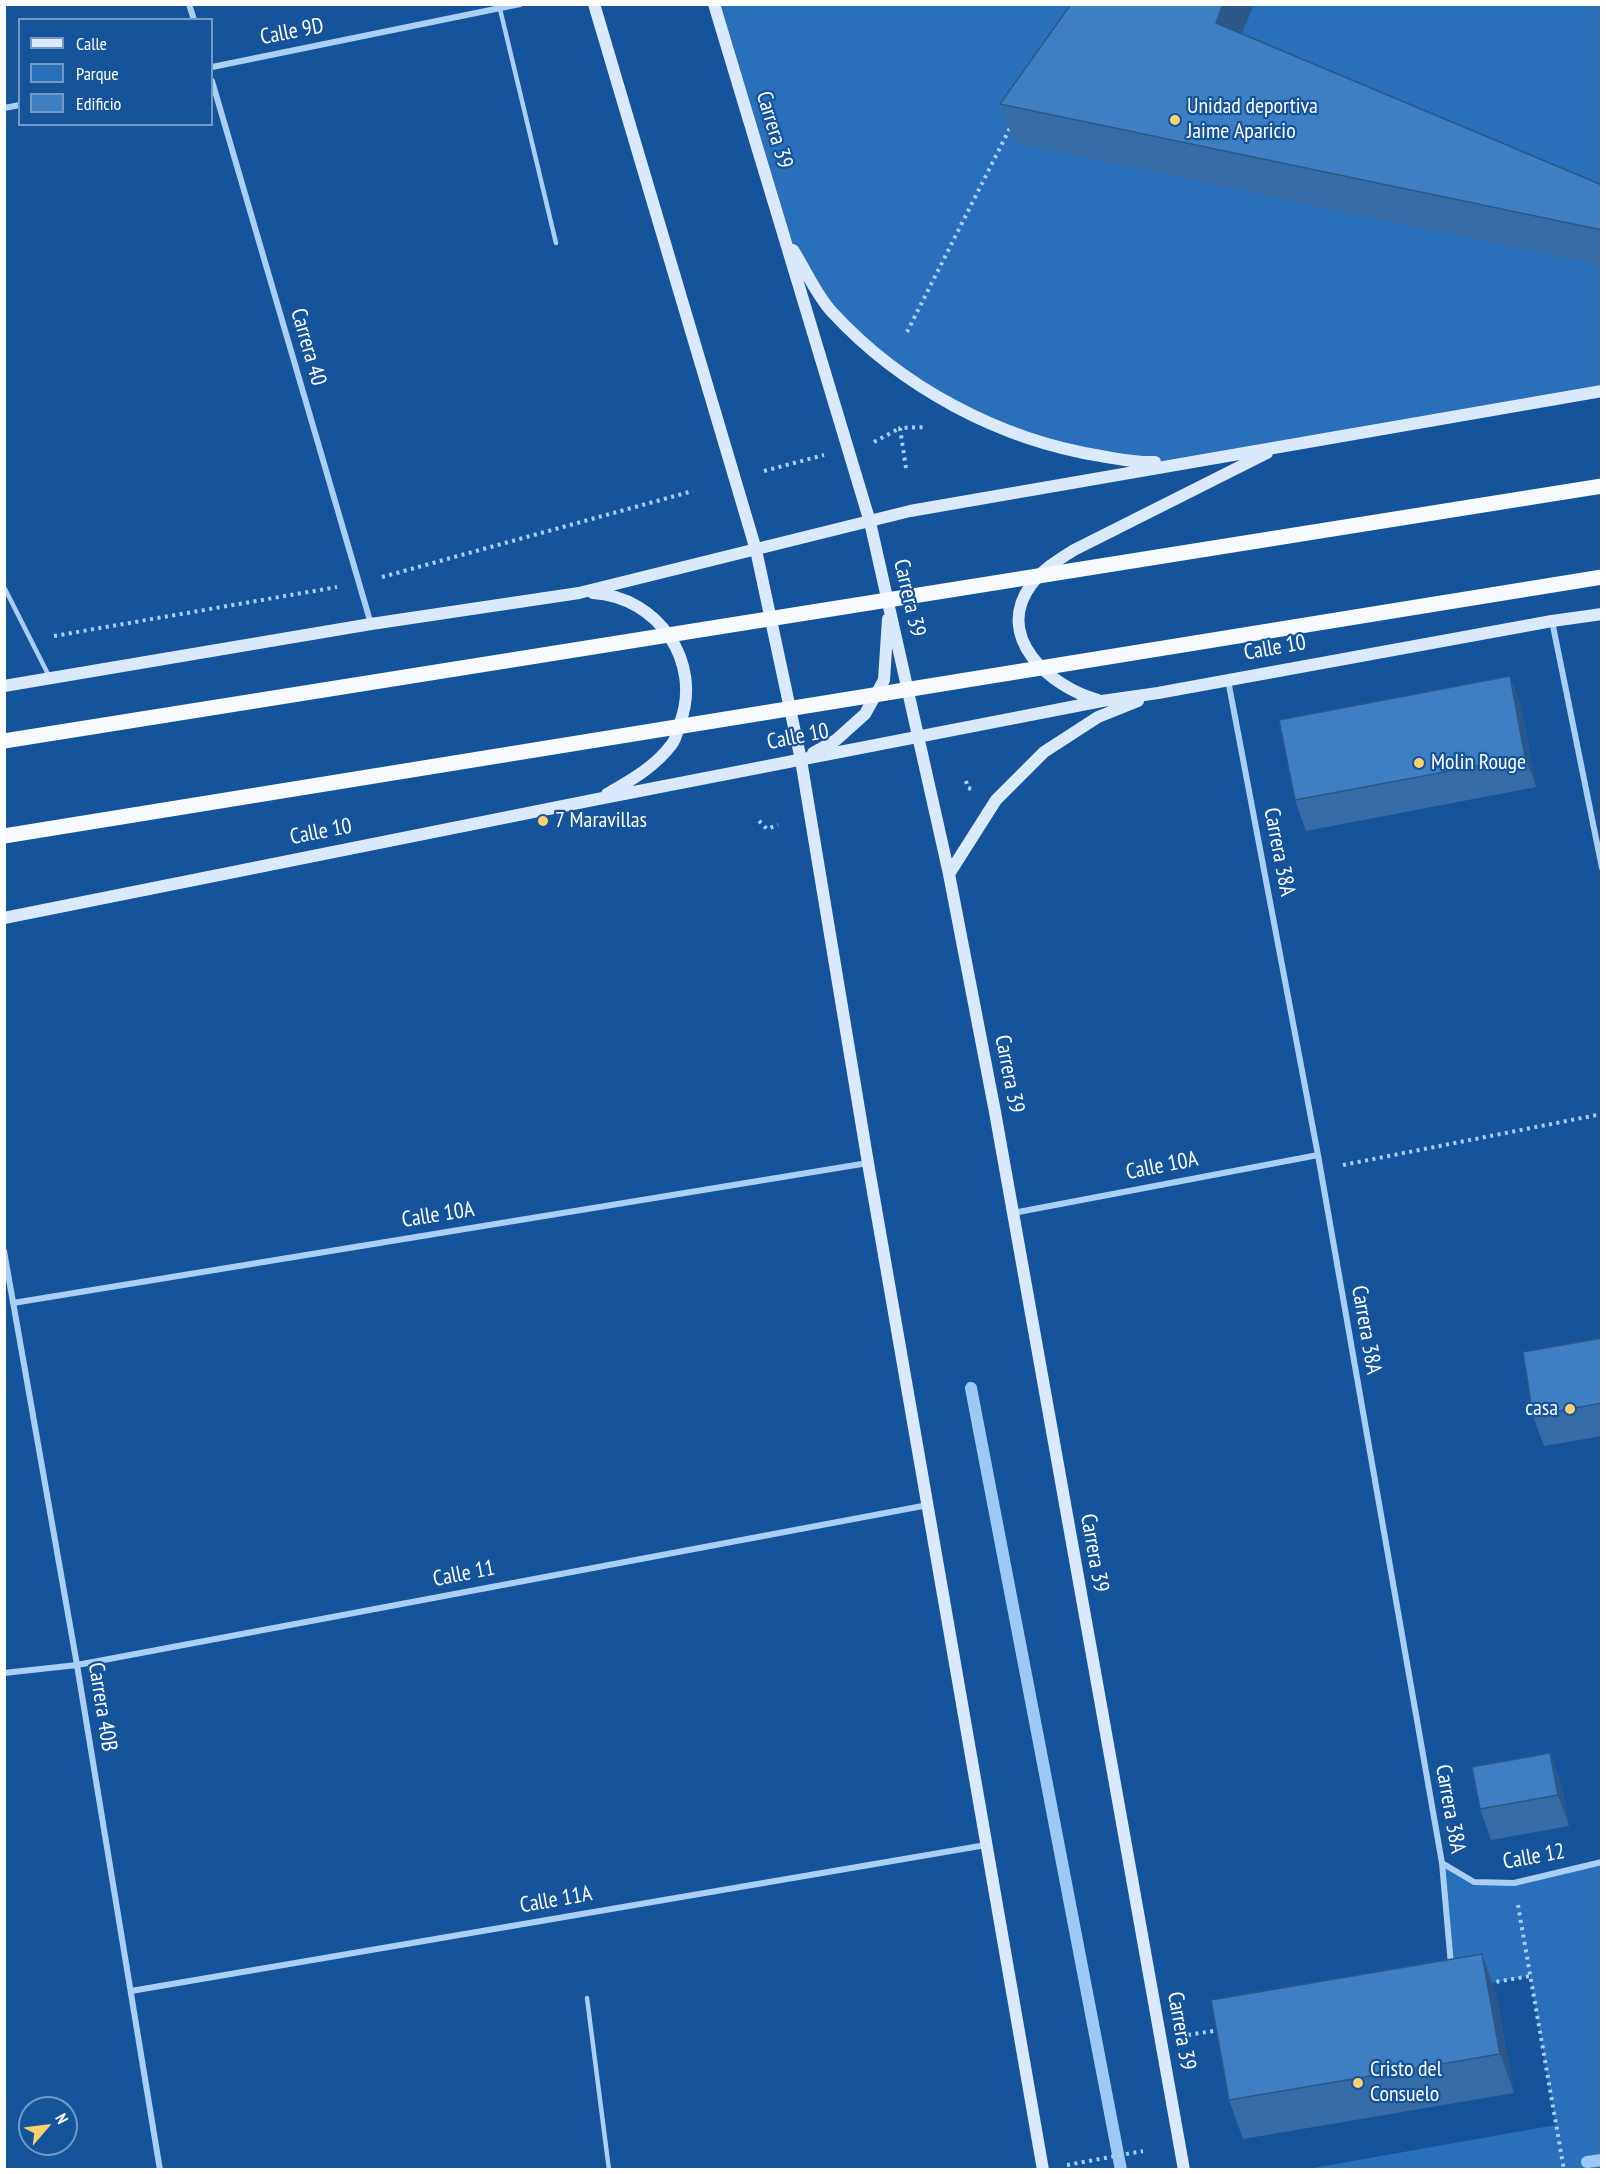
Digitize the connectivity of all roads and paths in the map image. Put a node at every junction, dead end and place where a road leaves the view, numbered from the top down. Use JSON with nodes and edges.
{"nodes":[{"id":1,"x":520,"y":4,"type":"edge"},
{"id":2,"x":594,"y":4,"type":"edge"},
{"id":3,"x":714,"y":4,"type":"edge"},
{"id":4,"x":500,"y":9,"type":"junction"},
{"id":5,"x":213,"y":67,"type":"edge"},
{"id":6,"x":213,"y":84,"type":"edge"},
{"id":7,"x":1012,"y":123,"type":"edge"},
{"id":8,"x":784,"y":236,"type":"junction"},
{"id":9,"x":556,"y":243,"type":"dead end"},
{"id":10,"x":907,"y":332,"type":"dead end"},
{"id":11,"x":1602,"y":391,"type":"edge"},
{"id":12,"x":927,"y":427,"type":"dead end"},
{"id":13,"x":900,"y":428,"type":"junction"},
{"id":14,"x":872,"y":443,"type":"dead end"},
{"id":15,"x":1280,"y":446,"type":"junction"},
{"id":16,"x":833,"y":453,"type":"dead end"},
{"id":17,"x":1210,"y":459,"type":"junction"},
{"id":18,"x":906,"y":468,"type":"dead end"},
{"id":19,"x":764,"y":471,"type":"dead end"},
{"id":20,"x":1602,"y":486,"type":"edge"},
{"id":21,"x":870,"y":522,"type":"junction"},
{"id":22,"x":756,"y":550,"type":"junction"},
{"id":23,"x":1602,"y":577,"type":"edge"},
{"id":24,"x":4,"y":587,"type":"edge"},
{"id":25,"x":579,"y":593,"type":"junction"},
{"id":26,"x":889,"y":606,"type":"junction"},
{"id":27,"x":1602,"y":614,"type":"edge"},
{"id":28,"x":1552,"y":621,"type":"junction"},
{"id":29,"x":371,"y":624,"type":"junction"},
{"id":30,"x":51,"y":678,"type":"junction"},
{"id":31,"x":1228,"y":680,"type":"junction"},
{"id":32,"x":4,"y":686,"type":"edge"},
{"id":33,"x":1158,"y":693,"type":"junction"},
{"id":34,"x":1102,"y":701,"type":"junction"},
{"id":35,"x":918,"y":737,"type":"junction"},
{"id":36,"x":4,"y":741,"type":"edge"},
{"id":37,"x":801,"y":760,"type":"junction"},
{"id":38,"x":968,"y":788,"type":"dead end"},
{"id":39,"x":958,"y":793,"type":"dead end"},
{"id":40,"x":598,"y":799,"type":"junction"},
{"id":41,"x":759,"y":821,"type":"dead end"},
{"id":42,"x":778,"y":825,"type":"dead end"},
{"id":43,"x":4,"y":836,"type":"edge"},
{"id":44,"x":1602,"y":868,"type":"edge"},
{"id":45,"x":949,"y":874,"type":"junction"},
{"id":46,"x":4,"y":918,"type":"edge"},
{"id":47,"x":1602,"y":1114,"type":"edge"},
{"id":48,"x":1318,"y":1155,"type":"junction"},
{"id":49,"x":868,"y":1163,"type":"junction"},
{"id":50,"x":1320,"y":1169,"type":"junction"},
{"id":51,"x":1012,"y":1213,"type":"junction"},
{"id":52,"x":4,"y":1251,"type":"edge"},
{"id":53,"x":13,"y":1303,"type":"junction"},
{"id":54,"x":929,"y":1505,"type":"junction"},
{"id":55,"x":77,"y":1665,"type":"junction"},
{"id":56,"x":4,"y":1672,"type":"edge"},
{"id":57,"x":987,"y":1845,"type":"junction"},
{"id":58,"x":1602,"y":1862,"type":"edge"},
{"id":59,"x":1442,"y":1863,"type":"junction"},
{"id":60,"x":1514,"y":1883,"type":"junction"},
{"id":61,"x":1530,"y":1976,"type":"junction"},
{"id":62,"x":1454,"y":1990,"type":"joint"},
{"id":63,"x":130,"y":1991,"type":"junction"},
{"id":64,"x":587,"y":1998,"type":"dead end"},
{"id":65,"x":1221,"y":2030,"type":"edge"},
{"id":66,"x":1161,"y":2040,"type":"junction"},
{"id":67,"x":1143,"y":2151,"type":"dead end"},
{"id":68,"x":1074,"y":2163,"type":"dead end"},
{"id":69,"x":160,"y":2169,"type":"edge"},
{"id":70,"x":609,"y":2169,"type":"edge"},
{"id":71,"x":1043,"y":2169,"type":"edge"},
{"id":72,"x":1184,"y":2169,"type":"edge"},
{"id":73,"x":1564,"y":2169,"type":"edge"}],
"edges":[{"from":1,"to":4,"type":"street","name":"Calle 9D"},
{"from":2,"to":22,"type":"main road"},
{"from":3,"to":8,"type":"main road","name":"Carrera 39"},
{"from":4,"to":5,"type":"street","name":"Calle 9D"},
{"from":4,"to":9,"type":"lane"},
{"from":6,"to":29,"type":"street","name":"Carrera 40"},
{"from":7,"to":10,"type":"path"},
{"from":8,"to":17,"type":"main road"},
{"from":8,"to":21,"type":"main road","name":"Carrera 39"},
{"from":11,"to":15,"type":"main road"},
{"from":12,"to":13,"type":"path"},
{"from":13,"to":14,"type":"path"},
{"from":13,"to":18,"type":"path"},
{"from":15,"to":17,"type":"main road"},
{"from":15,"to":34,"type":"main road"},
{"from":16,"to":19,"type":"path"},
{"from":17,"to":21,"type":"main road"},
{"from":20,"to":36,"type":"main road","bridge":true},
{"from":21,"to":22,"type":"main road"},
{"from":21,"to":26,"type":"main road","name":"Carrera 39"},
{"from":22,"to":25,"type":"main road"},
{"from":22,"to":37,"type":"main road"},
{"from":23,"to":43,"type":"main road","name":"Calle 10","bridge":true},
{"from":24,"to":30,"type":"lane"},
{"from":25,"to":29,"type":"main road"},
{"from":25,"to":40,"type":"main road"},
{"from":26,"to":35,"type":"main road","name":"Carrera 39"},
{"from":26,"to":37,"type":"main road"},
{"from":27,"to":28,"type":"main road","name":"Calle 10"},
{"from":28,"to":31,"type":"main road","name":"Calle 10"},
{"from":28,"to":44,"type":"street"},
{"from":29,"to":30,"type":"main road"},
{"from":30,"to":32,"type":"main road"},
{"from":31,"to":33,"type":"main road","name":"Calle 10"},
{"from":31,"to":48,"type":"street","name":"Carrera 38A"},
{"from":33,"to":34,"type":"main road","name":"Calle 10"},
{"from":33,"to":45,"type":"main road"},
{"from":34,"to":35,"type":"main road","name":"Calle 10"},
{"from":35,"to":37,"type":"main road","name":"Calle 10"},
{"from":35,"to":45,"type":"main road","name":"Carrera 39"},
{"from":37,"to":40,"type":"main road","name":"Calle 10"},
{"from":37,"to":49,"type":"main road"},
{"from":38,"to":39,"type":"path"},
{"from":40,"to":46,"type":"main road","name":"Calle 10"},
{"from":41,"to":42,"type":"path"},
{"from":45,"to":51,"type":"main road","name":"Carrera 39"},
{"from":47,"to":50,"type":"path"},
{"from":48,"to":50,"type":"street","name":"Carrera 38A"},
{"from":48,"to":51,"type":"street","name":"Calle 10A"},
{"from":49,"to":53,"type":"street","name":"Calle 10A"},
{"from":49,"to":54,"type":"main road"},
{"from":50,"to":59,"type":"street","name":"Carrera 38A"},
{"from":51,"to":66,"type":"main road","name":"Carrera 39"},
{"from":52,"to":53,"type":"street","name":"Carrera 40B"},
{"from":53,"to":55,"type":"street","name":"Carrera 40B"},
{"from":54,"to":55,"type":"street","name":"Calle 11"},
{"from":54,"to":57,"type":"main road"},
{"from":55,"to":56,"type":"street","name":"Calle 11"},
{"from":55,"to":63,"type":"street","name":"Carrera 40B"},
{"from":57,"to":63,"type":"street","name":"Calle 11A"},
{"from":57,"to":71,"type":"main road"},
{"from":58,"to":60,"type":"street","name":"Calle 12"},
{"from":59,"to":60,"type":"street","name":"Calle 12"},
{"from":59,"to":62,"type":"street","name":"Carrera 38A"},
{"from":60,"to":61,"type":"path"},
{"from":61,"to":62,"type":"path"},
{"from":61,"to":73,"type":"path"},
{"from":63,"to":69,"type":"street","name":"Carrera 40B"},
{"from":64,"to":70,"type":"lane"},
{"from":65,"to":66,"type":"path"},
{"from":66,"to":72,"type":"main road","name":"Carrera 39"},
{"from":67,"to":68,"type":"path"}]}
